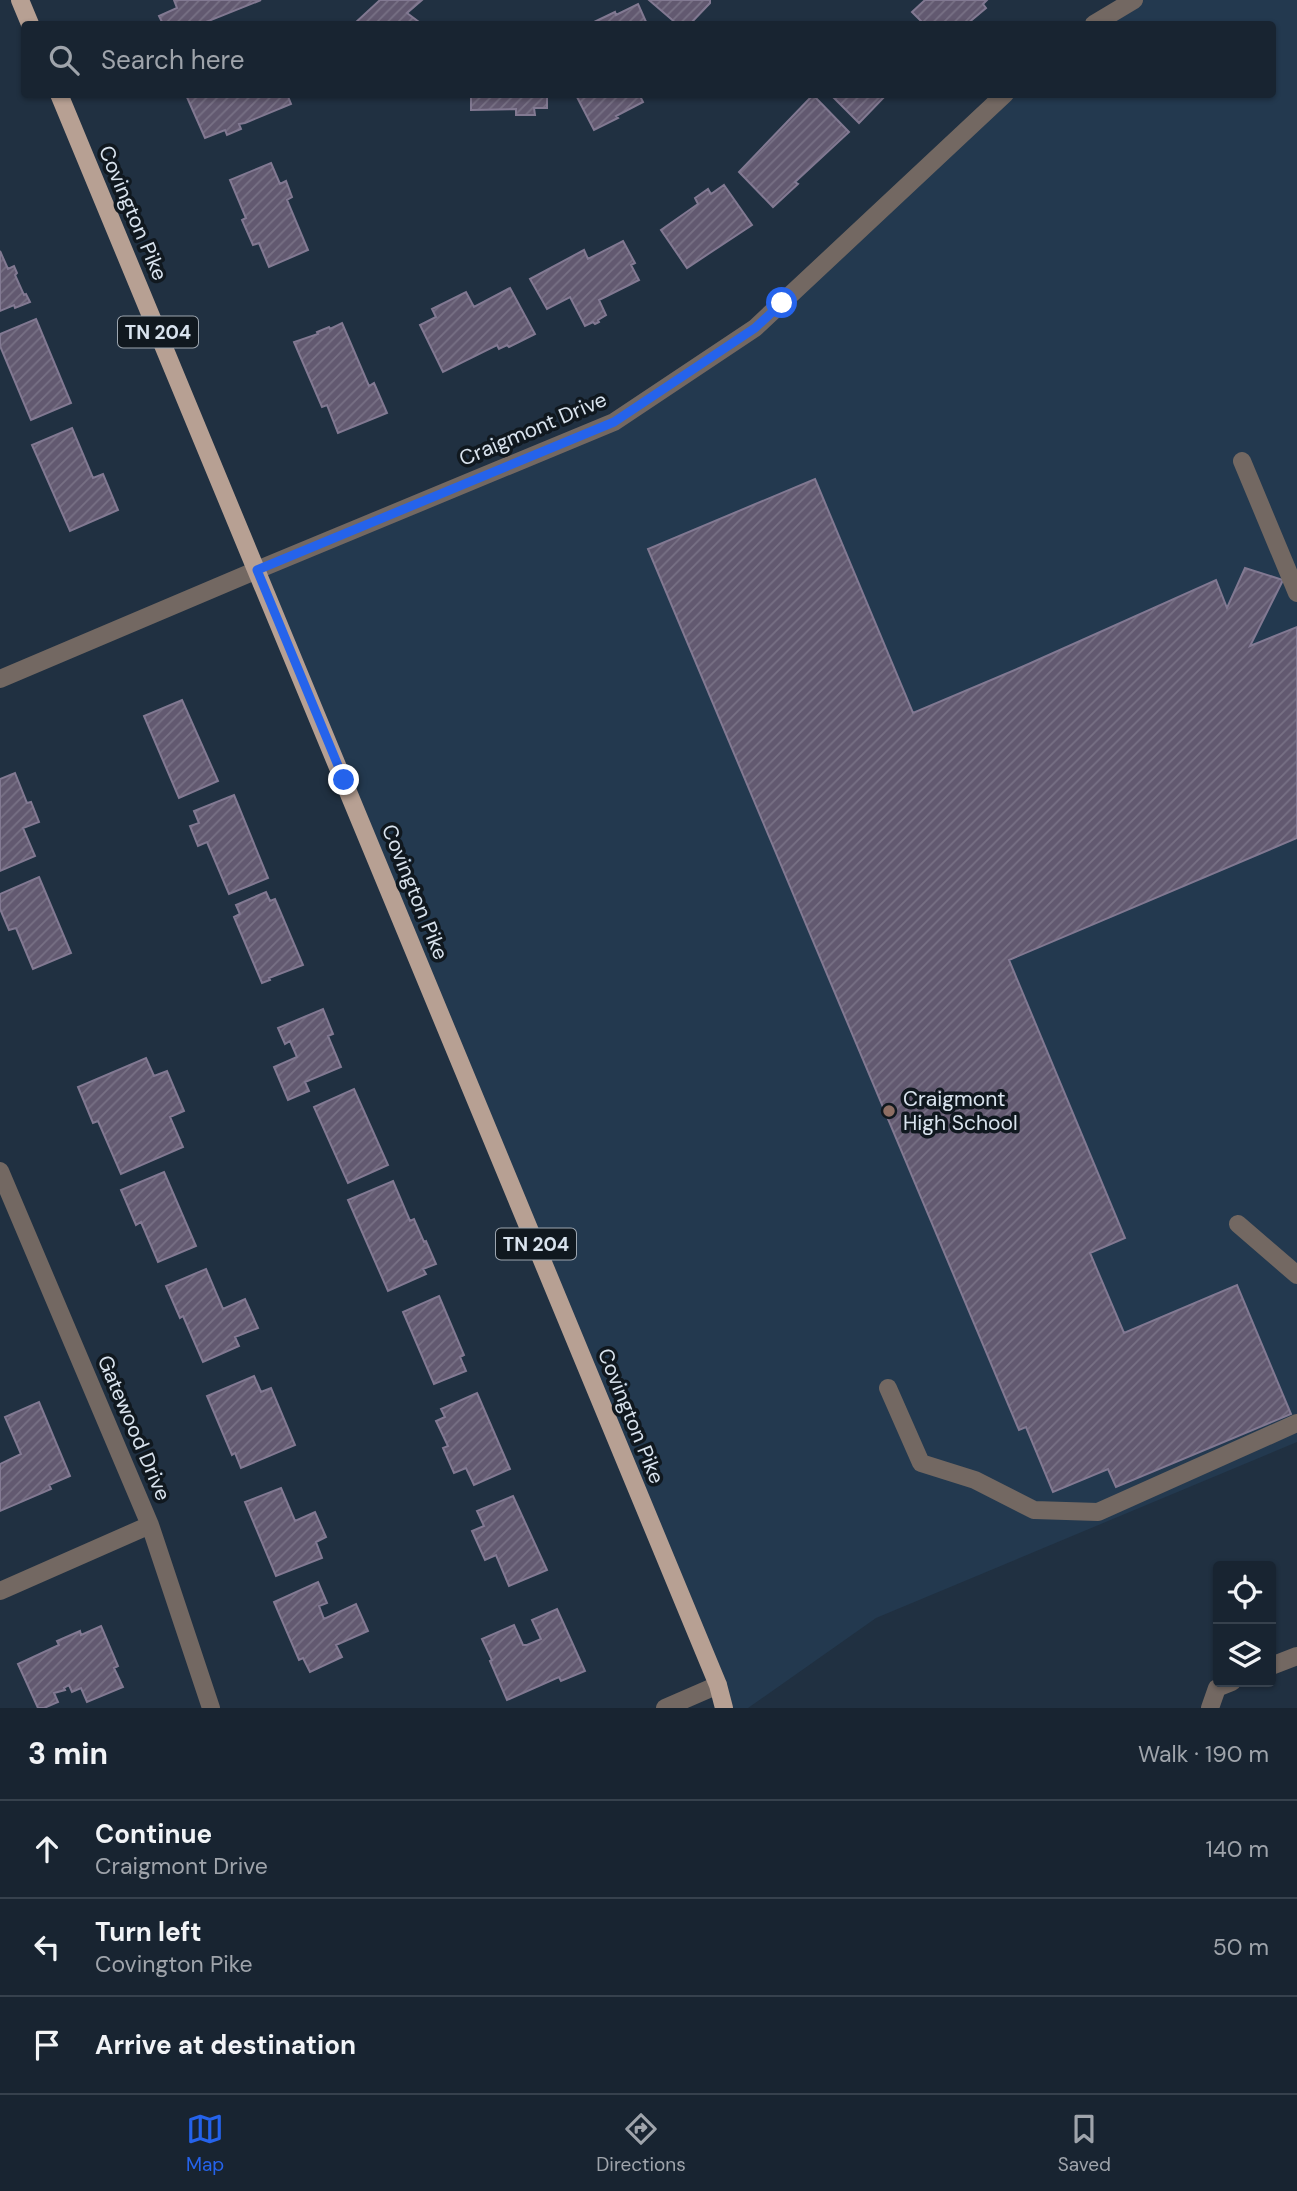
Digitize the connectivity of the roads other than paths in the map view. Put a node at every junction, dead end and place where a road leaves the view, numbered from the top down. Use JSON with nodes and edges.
{"nodes":[{"id":1,"x":20,"y":0,"type":"edge"},
{"id":2,"x":1134,"y":0,"type":"edge"},
{"id":3,"x":29,"y":21,"type":"edge"},
{"id":4,"x":1099,"y":21,"type":"edge"},
{"id":5,"x":61,"y":98,"type":"edge"},
{"id":6,"x":1001,"y":98,"type":"edge"},
{"id":7,"x":1242,"y":461,"type":"dead end"},
{"id":8,"x":257,"y":570,"type":"junction"},
{"id":9,"x":1297,"y":593,"type":"edge"},
{"id":10,"x":0,"y":680,"type":"edge"},
{"id":11,"x":0,"y":1171,"type":"edge"},
{"id":12,"x":1238,"y":1224,"type":"dead end"},
{"id":13,"x":1297,"y":1275,"type":"edge"},
{"id":14,"x":888,"y":1388,"type":"dead end"},
{"id":15,"x":1297,"y":1423,"type":"edge"},
{"id":16,"x":150,"y":1525,"type":"junction"},
{"id":17,"x":0,"y":1591,"type":"edge"},
{"id":18,"x":1297,"y":1656,"type":"edge"},
{"id":19,"x":1276,"y":1664,"type":"edge"},
{"id":20,"x":718,"y":1685,"type":"junction"},
{"id":21,"x":1220,"y":1687,"type":"edge"},
{"id":22,"x":211,"y":1708,"type":"edge"},
{"id":23,"x":665,"y":1708,"type":"edge"},
{"id":24,"x":724,"y":1708,"type":"edge"},
{"id":25,"x":1210,"y":1708,"type":"edge"}],
"edges":[{"from":1,"to":3,"type":"main road"},
{"from":2,"to":4,"type":"street"},
{"from":5,"to":8,"type":"main road","name":"Covington Pike","number":"TN 204"},
{"from":6,"to":8,"type":"street","name":"Craigmont Drive"},
{"from":7,"to":9,"type":"street"},
{"from":8,"to":10,"type":"street","name":"Craigmont Drive"},
{"from":8,"to":20,"type":"main road","name":"Covington Pike","number":"TN 204"},
{"from":11,"to":16,"type":"street","name":"Gatewood Drive"},
{"from":12,"to":13,"type":"street"},
{"from":14,"to":15,"type":"street"},
{"from":16,"to":17,"type":"street"},
{"from":16,"to":22,"type":"street","name":"Gatewood Drive"},
{"from":18,"to":19,"type":"street"},
{"from":20,"to":23,"type":"street"},
{"from":20,"to":24,"type":"main road","name":"Covington Pike","number":"TN 204"},
{"from":21,"to":25,"type":"street"}]}
